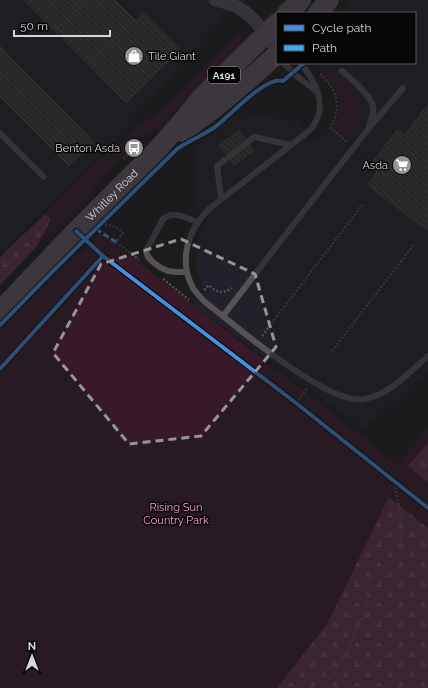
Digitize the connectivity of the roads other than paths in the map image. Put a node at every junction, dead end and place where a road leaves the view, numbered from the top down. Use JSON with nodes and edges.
{"nodes":[{"id":1,"x":215,"y":0,"type":"edge"},
{"id":2,"x":301,"y":0,"type":"edge"},
{"id":3,"x":316,"y":0,"type":"edge"},
{"id":4,"x":329,"y":0,"type":"edge"},
{"id":5,"x":288,"y":12,"type":"edge"},
{"id":6,"x":304,"y":12,"type":"edge"},
{"id":7,"x":319,"y":12,"type":"edge"},
{"id":8,"x":275,"y":41,"type":"edge"},
{"id":9,"x":285,"y":64,"type":"edge"},
{"id":10,"x":301,"y":64,"type":"edge"},
{"id":11,"x":342,"y":70,"type":"dead end"},
{"id":12,"x":403,"y":88,"type":"dead end"},
{"id":13,"x":318,"y":93,"type":"junction"},
{"id":14,"x":369,"y":128,"type":"junction"},
{"id":15,"x":0,"y":134,"type":"edge"},
{"id":16,"x":291,"y":145,"type":"junction"},
{"id":17,"x":158,"y":149,"type":"junction"},
{"id":18,"x":44,"y":177,"type":"dead end"},
{"id":19,"x":221,"y":199,"type":"junction"},
{"id":20,"x":197,"y":222,"type":"junction"},
{"id":21,"x":187,"y":272,"type":"junction"},
{"id":22,"x":0,"y":311,"type":"edge"},
{"id":23,"x":223,"y":316,"type":"junction"},
{"id":24,"x":428,"y":356,"type":"edge"}],
"edges":[{"from":1,"to":8,"type":"street"},
{"from":2,"to":5,"type":"main road"},
{"from":3,"to":6,"type":"main road"},
{"from":4,"to":7,"type":"main road"},
{"from":8,"to":17,"type":"main road","name":"Whitley Road","number":"A191"},
{"from":8,"to":17,"type":"main road","name":"Whitley Road","number":"A191"},
{"from":9,"to":13,"type":"lane"},
{"from":10,"to":13,"type":"lane"},
{"from":11,"to":14,"type":"lane"},
{"from":12,"to":14,"type":"lane"},
{"from":13,"to":16,"type":"lane"},
{"from":14,"to":23,"type":"lane"},
{"from":15,"to":18,"type":"lane"},
{"from":16,"to":19,"type":"lane"},
{"from":16,"to":19,"type":"lane"},
{"from":17,"to":22,"type":"main road","name":"Whitley Road","number":"A191"},
{"from":19,"to":20,"type":"lane"},
{"from":20,"to":21,"type":"lane"},
{"from":20,"to":21,"type":"lane"},
{"from":21,"to":23,"type":"lane"},
{"from":23,"to":24,"type":"lane"}]}
